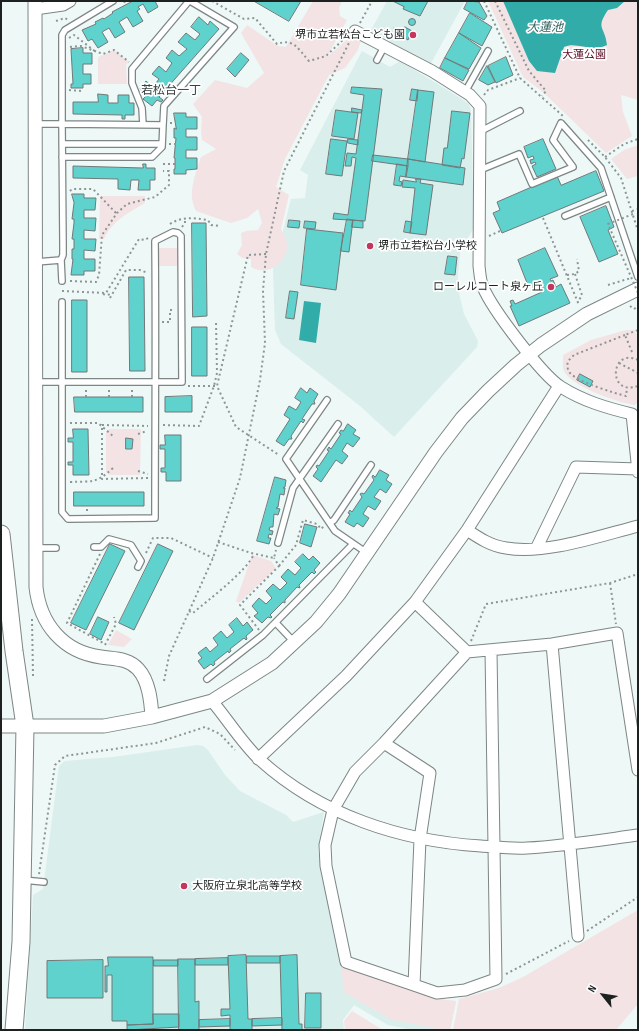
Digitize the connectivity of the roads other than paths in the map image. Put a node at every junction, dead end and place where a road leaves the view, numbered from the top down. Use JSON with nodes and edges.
{"nodes":[{"id":1,"x":70,"y":1,"type":"edge"},
{"id":2,"x":113,"y":1,"type":"edge"},
{"id":3,"x":189,"y":1,"type":"edge"},
{"id":4,"x":35,"y":5,"type":"edge"},
{"id":5,"x":355,"y":31,"type":"road end"},
{"id":6,"x":384,"y":47,"type":"junction"},
{"id":7,"x":488,"y":51,"type":"dead end"},
{"id":8,"x":377,"y":60,"type":"dead end"},
{"id":9,"x":465,"y":92,"type":"junction"},
{"id":10,"x":520,"y":111,"type":"dead end"},
{"id":11,"x":34,"y":124,"type":"junction"},
{"id":12,"x":62,"y":124,"type":"junction"},
{"id":13,"x":143,"y":125,"type":"junction"},
{"id":14,"x":163,"y":125,"type":"junction"},
{"id":15,"x":481,"y":131,"type":"junction"},
{"id":16,"x":62,"y":144,"type":"junction"},
{"id":17,"x":162,"y":144,"type":"junction"},
{"id":18,"x":62,"y":157,"type":"junction"},
{"id":19,"x":480,"y":170,"type":"junction"},
{"id":20,"x":611,"y":197,"type":"junction"},
{"id":21,"x":565,"y":216,"type":"dead end"},
{"id":22,"x":61,"y":260,"type":"junction"},
{"id":23,"x":36,"y":262,"type":"junction"},
{"id":24,"x":62,"y":281,"type":"road end"},
{"id":25,"x":636,"y":281,"type":"edge"},
{"id":26,"x":62,"y":302,"type":"road end"},
{"id":27,"x":530,"y":354,"type":"junction"},
{"id":28,"x":34,"y":382,"type":"junction"},
{"id":29,"x":62,"y":382,"type":"junction"},
{"id":30,"x":155,"y":382,"type":"junction"},
{"id":31,"x":559,"y":386,"type":"junction"},
{"id":32,"x":327,"y":400,"type":"dead end"},
{"id":33,"x":338,"y":424,"type":"dead end"},
{"id":34,"x":371,"y":465,"type":"dead end"},
{"id":35,"x":638,"y":471,"type":"edge"},
{"id":36,"x":299,"y":478,"type":"junction"},
{"id":37,"x":330,"y":523,"type":"junction"},
{"id":38,"x":638,"y":526,"type":"edge"},
{"id":39,"x":467,"y":530,"type":"junction"},
{"id":40,"x":1,"y":534,"type":"edge"},
{"id":41,"x":278,"y":543,"type":"road end"},
{"id":42,"x":353,"y":544,"type":"junction"},
{"id":43,"x":94,"y":547,"type":"dead end"},
{"id":44,"x":37,"y":548,"type":"junction"},
{"id":45,"x":56,"y":548,"type":"dead end"},
{"id":46,"x":536,"y":549,"type":"junction"},
{"id":47,"x":367,"y":553,"type":"junction"},
{"id":48,"x":138,"y":567,"type":"dead end"},
{"id":49,"x":415,"y":602,"type":"junction"},
{"id":50,"x":276,"y":624,"type":"junction"},
{"id":51,"x":295,"y":644,"type":"junction"},
{"id":52,"x":552,"y":644,"type":"junction"},
{"id":53,"x":491,"y":650,"type":"junction"},
{"id":54,"x":467,"y":652,"type":"junction"},
{"id":55,"x":207,"y":679,"type":"dead end"},
{"id":56,"x":212,"y":701,"type":"junction"},
{"id":57,"x":152,"y":717,"type":"junction"},
{"id":58,"x":12,"y":726,"type":"edge"},
{"id":59,"x":384,"y":743,"type":"junction"},
{"id":60,"x":258,"y":758,"type":"junction"},
{"id":61,"x":638,"y":770,"type":"edge"},
{"id":62,"x":333,"y":810,"type":"junction"},
{"id":63,"x":638,"y":835,"type":"edge"},
{"id":64,"x":420,"y":839,"type":"junction"},
{"id":65,"x":570,"y":844,"type":"junction"},
{"id":66,"x":494,"y":847,"type":"junction"},
{"id":67,"x":30,"y":880,"type":"junction"},
{"id":68,"x":44,"y":882,"type":"dead end"},
{"id":69,"x":578,"y":936,"type":"dead end"},
{"id":70,"x":414,"y":985,"type":"junction"},
{"id":71,"x":14,"y":1030,"type":"edge"}],
"edges":[{"from":1,"to":4,"type":"street"},
{"from":2,"to":12,"type":"lane"},
{"from":3,"to":13,"type":"lane"},
{"from":3,"to":14,"type":"lane"},
{"from":4,"to":11,"type":"street"},
{"from":5,"to":6,"type":"street"},
{"from":6,"to":8,"type":"lane"},
{"from":6,"to":9,"type":"street"},
{"from":7,"to":9,"type":"lane"},
{"from":9,"to":15,"type":"street"},
{"from":10,"to":15,"type":"lane"},
{"from":11,"to":12,"type":"lane"},
{"from":11,"to":23,"type":"street"},
{"from":12,"to":13,"type":"lane"},
{"from":12,"to":16,"type":"lane"},
{"from":13,"to":14,"type":"lane"},
{"from":14,"to":17,"type":"lane"},
{"from":15,"to":19,"type":"street"},
{"from":16,"to":17,"type":"lane"},
{"from":16,"to":18,"type":"lane"},
{"from":17,"to":18,"type":"lane"},
{"from":18,"to":22,"type":"lane"},
{"from":19,"to":20,"type":"lane"},
{"from":19,"to":27,"type":"street"},
{"from":20,"to":21,"type":"lane"},
{"from":20,"to":25,"type":"lane"},
{"from":22,"to":23,"type":"lane"},
{"from":22,"to":24,"type":"lane"},
{"from":23,"to":28,"type":"street"},
{"from":25,"to":27,"type":"street"},
{"from":26,"to":29,"type":"lane"},
{"from":27,"to":31,"type":"street"},
{"from":27,"to":47,"type":"street"},
{"from":28,"to":29,"type":"lane"},
{"from":28,"to":44,"type":"street"},
{"from":29,"to":30,"type":"lane"},
{"from":29,"to":30,"type":"lane"},
{"from":30,"to":30,"type":"lane"},
{"from":31,"to":35,"type":"street"},
{"from":31,"to":39,"type":"street"},
{"from":32,"to":36,"type":"lane"},
{"from":33,"to":36,"type":"lane"},
{"from":34,"to":37,"type":"lane"},
{"from":35,"to":46,"type":"street"},
{"from":36,"to":37,"type":"lane"},
{"from":36,"to":41,"type":"lane"},
{"from":37,"to":42,"type":"lane"},
{"from":38,"to":46,"type":"street"},
{"from":39,"to":46,"type":"street"},
{"from":39,"to":49,"type":"street"},
{"from":40,"to":58,"type":"main road"},
{"from":42,"to":47,"type":"lane"},
{"from":42,"to":50,"type":"lane"},
{"from":43,"to":48,"type":"lane"},
{"from":44,"to":45,"type":"lane"},
{"from":44,"to":57,"type":"street"},
{"from":47,"to":51,"type":"street"},
{"from":49,"to":54,"type":"street"},
{"from":49,"to":60,"type":"street"},
{"from":50,"to":51,"type":"lane"},
{"from":50,"to":55,"type":"lane"},
{"from":51,"to":56,"type":"street"},
{"from":52,"to":53,"type":"street"},
{"from":52,"to":61,"type":"street"},
{"from":52,"to":65,"type":"street"},
{"from":53,"to":54,"type":"street"},
{"from":53,"to":66,"type":"street"},
{"from":54,"to":59,"type":"street"},
{"from":56,"to":57,"type":"street"},
{"from":56,"to":60,"type":"street"},
{"from":57,"to":58,"type":"street"},
{"from":58,"to":67,"type":"main road"},
{"from":59,"to":62,"type":"street"},
{"from":59,"to":64,"type":"street"},
{"from":60,"to":62,"type":"street"},
{"from":62,"to":64,"type":"street"},
{"from":62,"to":70,"type":"street"},
{"from":63,"to":65,"type":"street"},
{"from":64,"to":66,"type":"street"},
{"from":64,"to":70,"type":"street"},
{"from":65,"to":66,"type":"street"},
{"from":65,"to":69,"type":"street"},
{"from":66,"to":70,"type":"street"},
{"from":67,"to":68,"type":"lane"},
{"from":67,"to":71,"type":"main road"}]}
